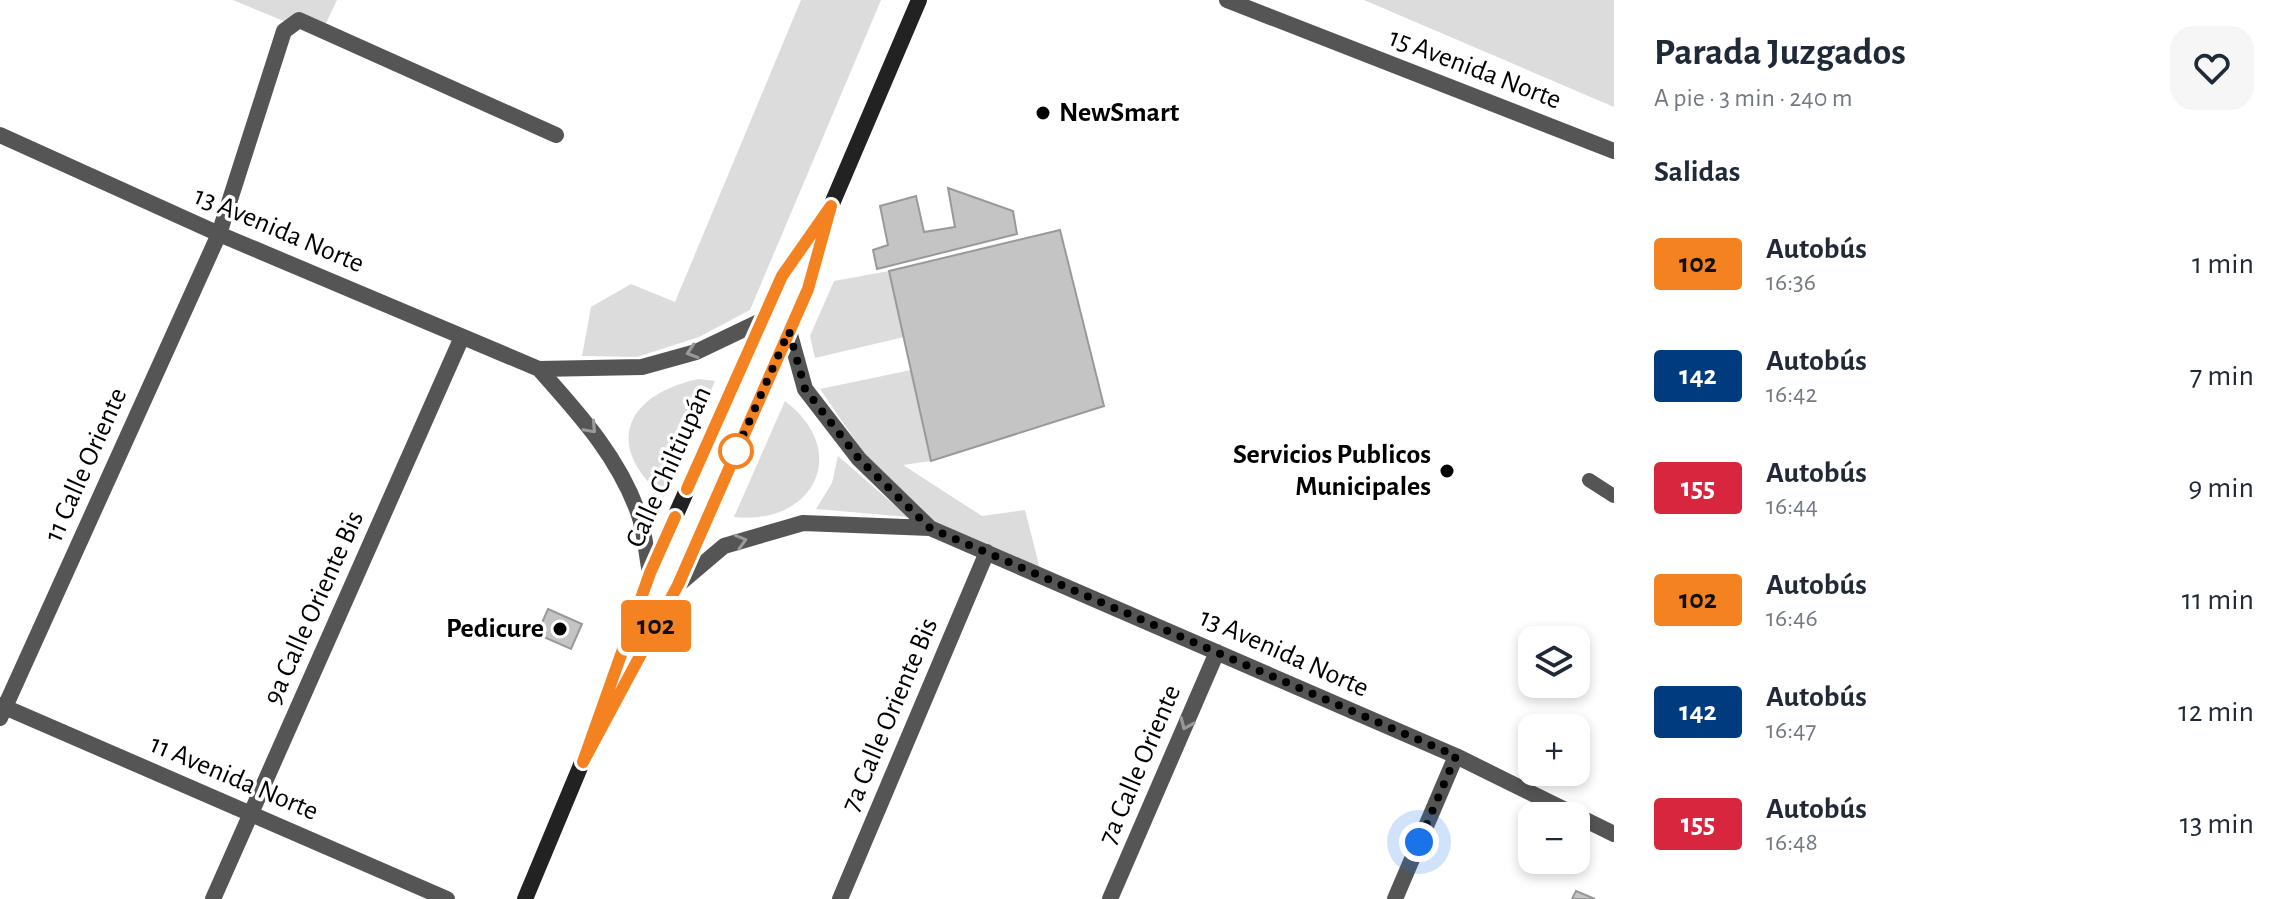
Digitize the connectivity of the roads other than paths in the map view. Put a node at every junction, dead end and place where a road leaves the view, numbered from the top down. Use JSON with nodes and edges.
{"nodes":[{"id":1,"x":919,"y":0,"type":"edge"},
{"id":2,"x":1227,"y":0,"type":"edge"},
{"id":3,"x":0,"y":135,"type":"edge"},
{"id":4,"x":556,"y":135,"type":"dead end"},
{"id":5,"x":1614,"y":151,"type":"edge"},
{"id":6,"x":831,"y":206,"type":"junction"},
{"id":7,"x":219,"y":234,"type":"junction"},
{"id":8,"x":763,"y":320,"type":"junction"},
{"id":9,"x":789,"y":331,"type":"junction"},
{"id":10,"x":462,"y":337,"type":"junction"},
{"id":11,"x":539,"y":369,"type":"junction"},
{"id":12,"x":1589,"y":480,"type":"dead end"},
{"id":13,"x":1614,"y":496,"type":"edge"},
{"id":14,"x":930,"y":528,"type":"junction"},
{"id":15,"x":987,"y":552,"type":"junction"},
{"id":16,"x":650,"y":573,"type":"junction"},
{"id":17,"x":678,"y":585,"type":"junction"},
{"id":18,"x":1217,"y":652,"type":"junction"},
{"id":19,"x":2,"y":710,"type":"edge"},
{"id":20,"x":1456,"y":756,"type":"junction"},
{"id":21,"x":583,"y":762,"type":"junction"},
{"id":22,"x":251,"y":814,"type":"junction"},
{"id":23,"x":1614,"y":834,"type":"edge"},
{"id":24,"x":213,"y":899,"type":"edge"},
{"id":25,"x":447,"y":899,"type":"edge"},
{"id":26,"x":525,"y":899,"type":"edge"},
{"id":27,"x":840,"y":899,"type":"edge"},
{"id":28,"x":1110,"y":899,"type":"edge"},
{"id":29,"x":1395,"y":899,"type":"edge"}],
"edges":[{"from":1,"to":6,"type":"main road","name":"Calle Chiltiupán"},
{"from":2,"to":5,"type":"street","name":"15 Avenida Norte"},
{"from":3,"to":7,"type":"street","name":"13 Avenida Norte"},
{"from":4,"to":7,"type":"street","name":"11 Calle Oriente"},
{"from":6,"to":8,"type":"main road","name":"Calle Chiltiupán"},
{"from":6,"to":9,"type":"main road","name":"Calle Chiltiupán"},
{"from":7,"to":10,"type":"street","name":"13 Avenida Norte"},
{"from":7,"to":19,"type":"street","name":"11 Calle Oriente"},
{"from":8,"to":11,"type":"street","name":"13 Avenida Norte","one_way":true},
{"from":8,"to":16,"type":"main road","name":"Calle Chiltiupán"},
{"from":9,"to":14,"type":"street","name":"13 Avenida Norte"},
{"from":9,"to":17,"type":"main road","name":"Calle Chiltiupán"},
{"from":10,"to":11,"type":"street","name":"13 Avenida Norte"},
{"from":10,"to":22,"type":"street","name":"9a Calle Oriente Bis"},
{"from":11,"to":16,"type":"street","name":"13 Avenida Norte","one_way":true},
{"from":12,"to":13,"type":"lane"},
{"from":14,"to":15,"type":"street","name":"13 Avenida Norte"},
{"from":17,"to":14,"type":"street","name":"13 Avenida Norte","one_way":true},
{"from":15,"to":18,"type":"street","name":"13 Avenida Norte"},
{"from":15,"to":27,"type":"street","name":"7a Calle Oriente Bis"},
{"from":16,"to":21,"type":"main road","name":"Calle Chiltiupán"},
{"from":17,"to":21,"type":"main road","name":"Calle Chiltiupán"},
{"from":18,"to":20,"type":"street","name":"13 Avenida Norte"},
{"from":18,"to":28,"type":"street","name":"7a Calle Oriente","one_way":true},
{"from":19,"to":22,"type":"street","name":"11 Avenida Norte"},
{"from":20,"to":23,"type":"street","name":"13 Avenida Norte"},
{"from":20,"to":29,"type":"street"},
{"from":21,"to":26,"type":"main road","name":"Calle Chiltiupán"},
{"from":22,"to":24,"type":"street","name":"9a Calle Oriente Bis"},
{"from":22,"to":25,"type":"street","name":"11 Avenida Norte"}]}
